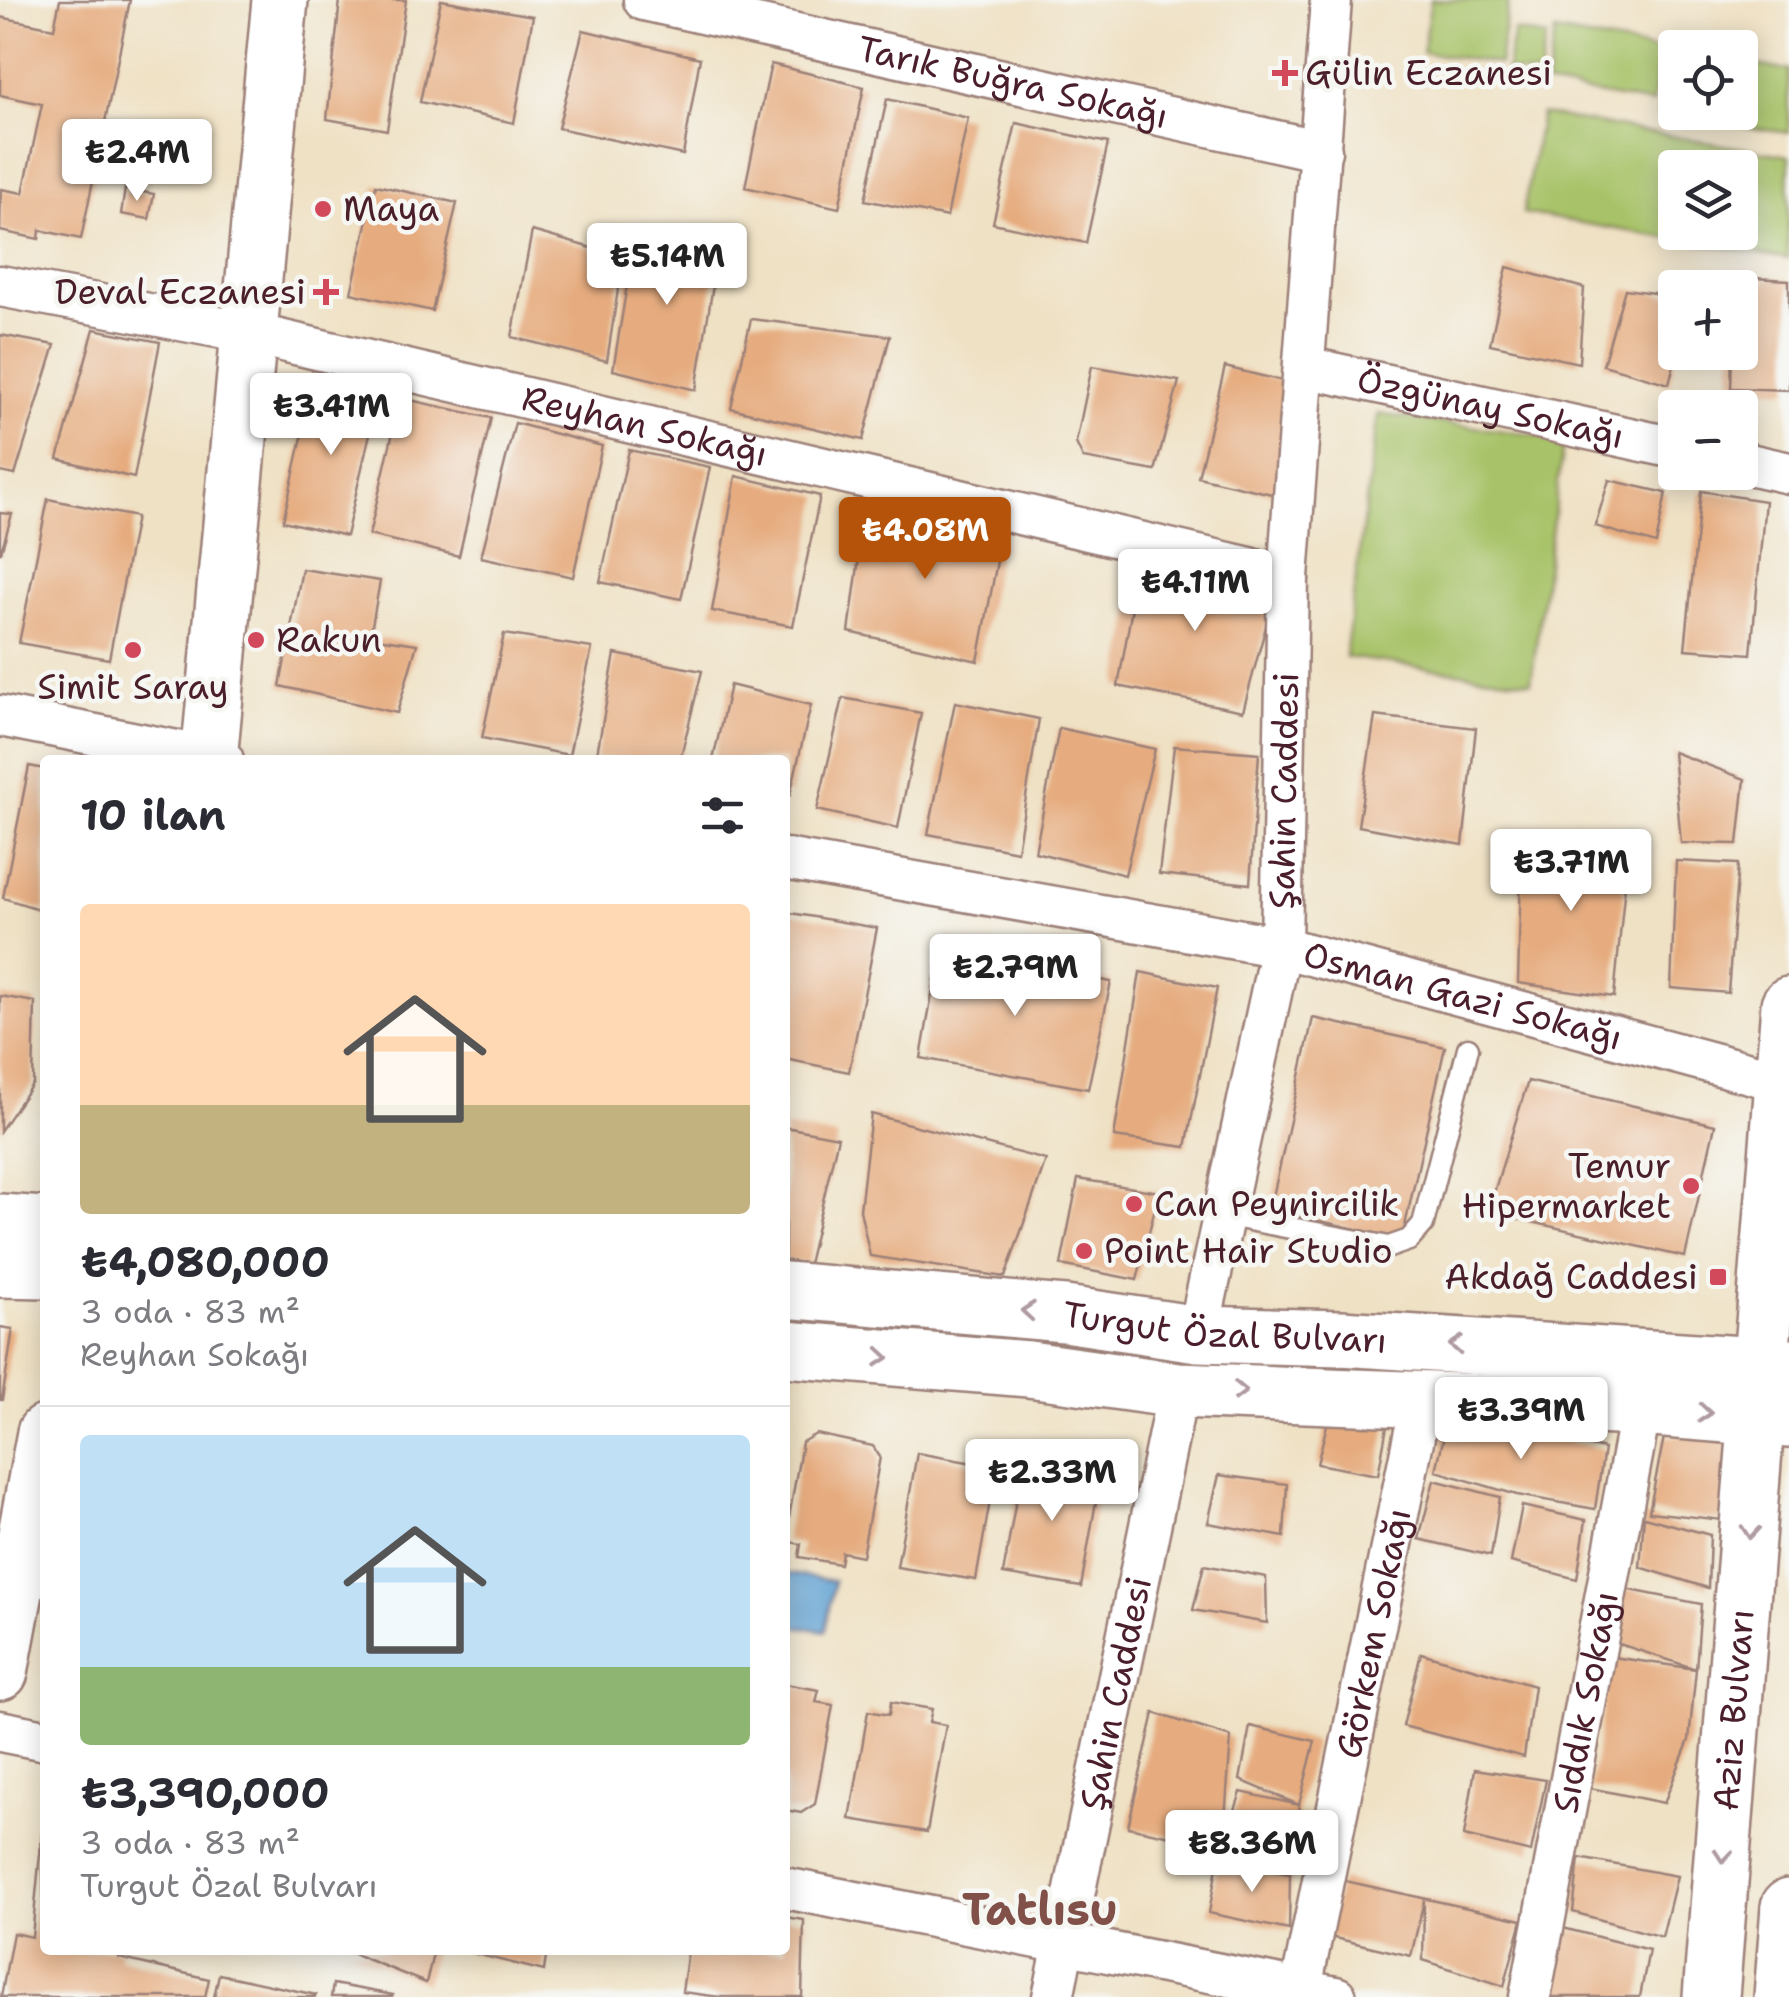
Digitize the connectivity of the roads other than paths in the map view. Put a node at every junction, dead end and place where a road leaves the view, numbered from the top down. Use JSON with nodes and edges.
{"nodes":[{"id":1,"x":280,"y":0,"type":"edge"},
{"id":2,"x":644,"y":0,"type":"edge"},
{"id":3,"x":1331,"y":0,"type":"edge"},
{"id":4,"x":1321,"y":151,"type":"junction"},
{"id":5,"x":0,"y":286,"type":"edge"},
{"id":6,"x":249,"y":334,"type":"junction"},
{"id":7,"x":1305,"y":367,"type":"junction"},
{"id":8,"x":1658,"y":444,"type":"edge"},
{"id":9,"x":1758,"y":466,"type":"edge"},
{"id":10,"x":1789,"y":473,"type":"edge"},
{"id":11,"x":1288,"y":577,"type":"junction"},
{"id":12,"x":0,"y":716,"type":"edge"},
{"id":13,"x":194,"y":755,"type":"edge"},
{"id":14,"x":214,"y":755,"type":"edge"},
{"id":15,"x":790,"y":860,"type":"edge"},
{"id":16,"x":1281,"y":947,"type":"junction"},
{"id":17,"x":1789,"y":1005,"type":"edge"},
{"id":18,"x":1468,"y":1048,"type":"dead end"},
{"id":19,"x":1783,"y":1082,"type":"junction"},
{"id":20,"x":0,"y":1208,"type":"edge"},
{"id":21,"x":1224,"y":1216,"type":"junction"},
{"id":22,"x":40,"y":1220,"type":"edge"},
{"id":23,"x":0,"y":1222,"type":"edge"},
{"id":24,"x":40,"y":1222,"type":"edge"},
{"id":25,"x":0,"y":1269,"type":"edge"},
{"id":26,"x":40,"y":1270,"type":"edge"},
{"id":27,"x":790,"y":1290,"type":"edge"},
{"id":28,"x":1198,"y":1334,"type":"junction"},
{"id":29,"x":790,"y":1349,"type":"edge"},
{"id":30,"x":1178,"y":1390,"type":"junction"},
{"id":31,"x":1775,"y":1392,"type":"edge"},
{"id":32,"x":1422,"y":1398,"type":"junction"},
{"id":33,"x":1641,"y":1408,"type":"junction"},
{"id":34,"x":40,"y":1459,"type":"edge"},
{"id":35,"x":0,"y":1672,"type":"edge"},
{"id":36,"x":0,"y":1731,"type":"edge"},
{"id":37,"x":40,"y":1739,"type":"edge"},
{"id":38,"x":790,"y":1889,"type":"edge"},
{"id":39,"x":1789,"y":1907,"type":"edge"},
{"id":40,"x":1064,"y":1944,"type":"junction"},
{"id":41,"x":1319,"y":1992,"type":"edge"},
{"id":42,"x":1053,"y":1997,"type":"edge"},
{"id":43,"x":1530,"y":1997,"type":"edge"},
{"id":44,"x":1711,"y":1997,"type":"edge"},
{"id":45,"x":1782,"y":1997,"type":"edge"}],
"edges":[{"from":1,"to":6,"type":"main road"},
{"from":2,"to":4,"type":"street","name":"Tarık Buğra Sokağı"},
{"from":3,"to":4,"type":"street","name":"Şahin Caddesi"},
{"from":4,"to":7,"type":"street","name":"Şahin Caddesi"},
{"from":5,"to":6,"type":"street","name":"Reyhan Sokağı"},
{"from":6,"to":11,"type":"street","name":"Reyhan Sokağı"},
{"from":6,"to":14,"type":"main road"},
{"from":7,"to":8,"type":"street","name":"Özgünay Sokağı"},
{"from":7,"to":11,"type":"street","name":"Şahin Caddesi"},
{"from":9,"to":10,"type":"street"},
{"from":11,"to":16,"type":"street","name":"Şahin Caddesi"},
{"from":12,"to":13,"type":"street"},
{"from":15,"to":16,"type":"street","name":"Osman Gazi Sokağı"},
{"from":16,"to":19,"type":"street","name":"Osman Gazi Sokağı"},
{"from":16,"to":21,"type":"street","name":"Şahin Caddesi"},
{"from":17,"to":19,"type":"main road","name":"Aziz Bulvarı"},
{"from":18,"to":21,"type":"lane"},
{"from":19,"to":31,"type":"main road","name":"Aziz Bulvarı"},
{"from":20,"to":22,"type":"street"},
{"from":21,"to":28,"type":"street","name":"Şahin Caddesi"},
{"from":23,"to":24,"type":"main road"},
{"from":25,"to":26,"type":"main road"},
{"from":28,"to":27,"type":"main road","name":"Turgut Özal Bulvarı","one_way":true},
{"from":31,"to":28,"type":"main road","name":"Turgut Özal Bulvarı","one_way":true},
{"from":29,"to":30,"type":"main road","name":"Turgut Özal Bulvarı","one_way":true},
{"from":30,"to":32,"type":"main road","name":"Turgut Özal Bulvarı","one_way":true},
{"from":30,"to":40,"type":"street","name":"Şahin Caddesi"},
{"from":33,"to":31,"type":"main road","name":"Turgut Özal Bulvarı","one_way":true},
{"from":31,"to":44,"type":"main road","name":"Aziz Bulvarı","one_way":true},
{"from":32,"to":33,"type":"main road","name":"Turgut Özal Bulvarı"},
{"from":32,"to":41,"type":"street","name":"Görkem Sokağı"},
{"from":33,"to":43,"type":"street","name":"Sıddık Sokağı"},
{"from":34,"to":35,"type":"main road"},
{"from":36,"to":37,"type":"street"},
{"from":38,"to":40,"type":"street"},
{"from":39,"to":45,"type":"main road"},
{"from":40,"to":41,"type":"street"},
{"from":40,"to":42,"type":"street","name":"Şahin Caddesi"}]}
